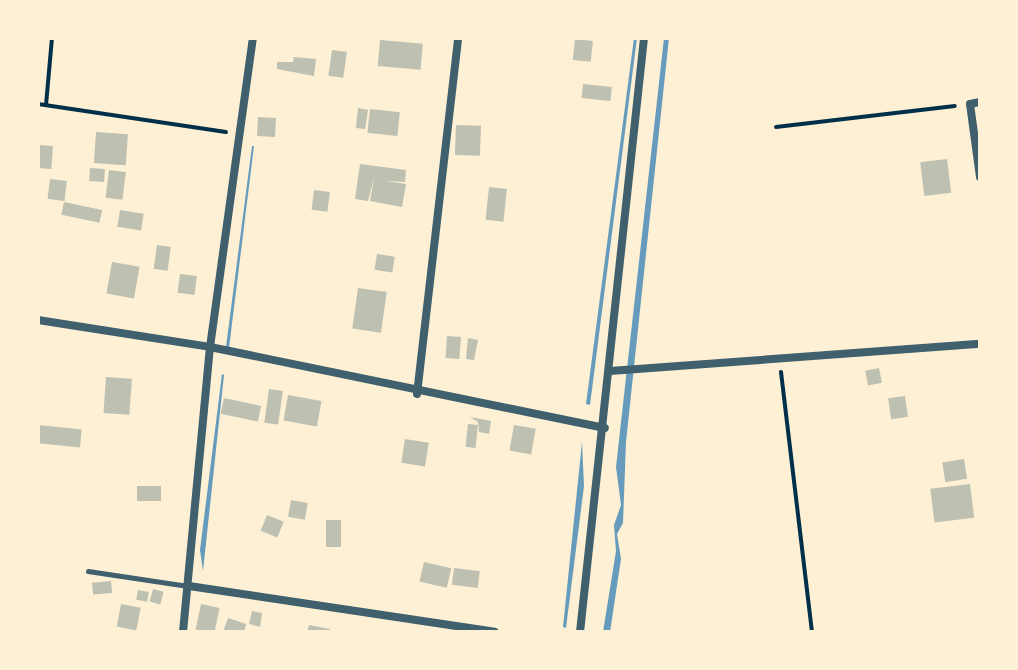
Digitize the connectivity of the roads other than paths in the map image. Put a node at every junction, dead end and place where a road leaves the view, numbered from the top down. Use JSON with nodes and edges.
{"nodes":[{"id":1,"x":253,"y":38,"type":"edge"},
{"id":2,"x":458,"y":38,"type":"edge"},
{"id":3,"x":644,"y":38,"type":"edge"},
{"id":4,"x":980,"y":102,"type":"edge"},
{"id":5,"x":980,"y":177,"type":"edge"},
{"id":6,"x":38,"y":320,"type":"edge"},
{"id":7,"x":980,"y":344,"type":"edge"},
{"id":8,"x":210,"y":347,"type":"junction"},
{"id":9,"x":610,"y":371,"type":"junction"},
{"id":10,"x":417,"y":394,"type":"junction"},
{"id":11,"x":605,"y":428,"type":"junction"},
{"id":12,"x":88,"y":571,"type":"dead end"},
{"id":13,"x":189,"y":586,"type":"junction"},
{"id":14,"x":183,"y":632,"type":"edge"},
{"id":15,"x":495,"y":632,"type":"edge"},
{"id":16,"x":580,"y":632,"type":"edge"}],
"edges":[{"from":1,"to":8,"type":"street"},
{"from":2,"to":10,"type":"street"},
{"from":3,"to":9,"type":"street"},
{"from":4,"to":5,"type":"street"},
{"from":6,"to":8,"type":"street"},
{"from":7,"to":9,"type":"street"},
{"from":8,"to":10,"type":"street"},
{"from":8,"to":13,"type":"street"},
{"from":9,"to":11,"type":"street"},
{"from":10,"to":11,"type":"street"},
{"from":11,"to":16,"type":"street"},
{"from":12,"to":13,"type":"lane"},
{"from":13,"to":14,"type":"street"},
{"from":13,"to":15,"type":"street"}]}
